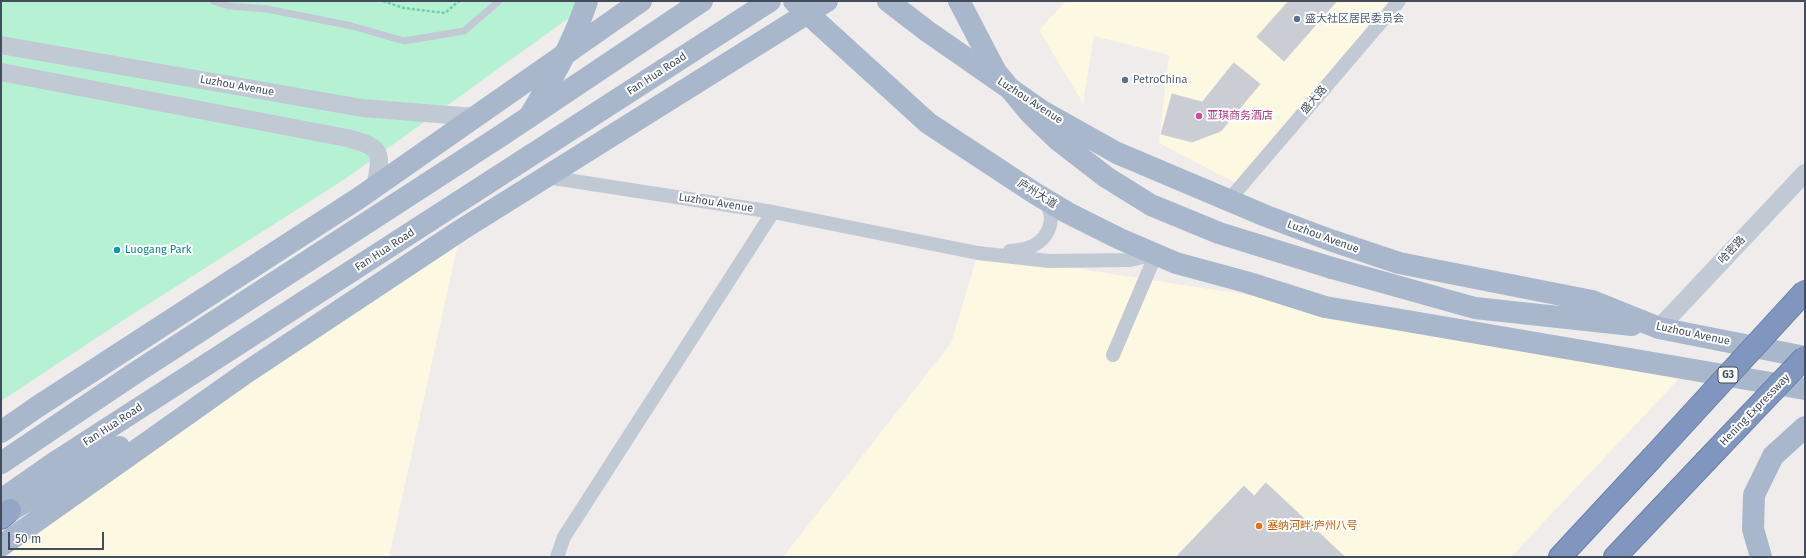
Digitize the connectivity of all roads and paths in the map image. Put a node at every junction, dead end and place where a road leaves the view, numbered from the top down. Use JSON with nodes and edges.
{"nodes":[{"id":1,"x":213,"y":1,"type":"edge"},
{"id":2,"x":383,"y":1,"type":"edge"},
{"id":3,"x":459,"y":1,"type":"edge"},
{"id":4,"x":499,"y":1,"type":"edge"},
{"id":5,"x":587,"y":1,"type":"edge"},
{"id":6,"x":641,"y":1,"type":"edge"},
{"id":7,"x":702,"y":1,"type":"edge"},
{"id":8,"x":770,"y":1,"type":"edge"},
{"id":9,"x":827,"y":1,"type":"edge"},
{"id":10,"x":888,"y":1,"type":"edge"},
{"id":11,"x":959,"y":1,"type":"edge"},
{"id":12,"x":1399,"y":1,"type":"edge"},
{"id":13,"x":801,"y":8,"type":"edge"},
{"id":14,"x":1,"y":45,"type":"edge"},
{"id":15,"x":1,"y":72,"type":"edge"},
{"id":16,"x":475,"y":117,"type":"junction"},
{"id":17,"x":529,"y":117,"type":"junction"},
{"id":18,"x":1805,"y":173,"type":"edge"},
{"id":19,"x":547,"y":177,"type":"junction"},
{"id":20,"x":375,"y":187,"type":"junction"},
{"id":21,"x":1046,"y":200,"type":"junction"},
{"id":22,"x":1229,"y":200,"type":"junction"},
{"id":23,"x":773,"y":212,"type":"junction"},
{"id":24,"x":978,"y":253,"type":"junction"},
{"id":25,"x":1156,"y":254,"type":"junction"},
{"id":26,"x":1805,"y":291,"type":"edge"},
{"id":27,"x":1659,"y":328,"type":"junction"},
{"id":28,"x":1113,"y":355,"type":"dead end"},
{"id":29,"x":1805,"y":357,"type":"edge"},
{"id":30,"x":247,"y":372,"type":"junction"},
{"id":31,"x":132,"y":374,"type":"junction"},
{"id":32,"x":1805,"y":389,"type":"edge"},
{"id":33,"x":37,"y":407,"type":"junction"},
{"id":34,"x":1805,"y":427,"type":"edge"},
{"id":35,"x":1,"y":432,"type":"edge"},
{"id":36,"x":1705,"y":462,"type":"junction"},
{"id":37,"x":1,"y":463,"type":"edge"},
{"id":38,"x":3,"y":511,"type":"edge"},
{"id":39,"x":1,"y":546,"type":"edge"},
{"id":40,"x":557,"y":557,"type":"edge"},
{"id":41,"x":1560,"y":557,"type":"edge"},
{"id":42,"x":1615,"y":557,"type":"edge"},
{"id":43,"x":1624,"y":557,"type":"edge"},
{"id":44,"x":1761,"y":557,"type":"edge"}],
"edges":[{"from":1,"to":4,"type":"lane"},
{"from":2,"to":3,"type":"path"},
{"from":5,"to":17,"type":"main road","bridge":true},
{"from":6,"to":16,"type":"main road"},
{"from":7,"to":17,"type":"main road"},
{"from":8,"to":38,"type":"main road","name":"Fan Hua Road"},
{"from":9,"to":13,"type":"main road"},
{"from":10,"to":22,"type":"main road","name":"Luzhou Avenue"},
{"from":11,"to":27,"type":"main road","bridge":true},
{"from":12,"to":22,"type":"street","name":"盛大路"},
{"from":13,"to":19,"type":"main road"},
{"from":13,"to":21,"type":"main road","name":"庐州大道"},
{"from":14,"to":16,"type":"street","name":"Luzhou Avenue"},
{"from":15,"to":20,"type":"street"},
{"from":16,"to":20,"type":"main road"},
{"from":17,"to":31,"type":"main road"},
{"from":18,"to":27,"type":"street","name":"哈密路"},
{"from":19,"to":23,"type":"street","name":"Luzhou Avenue"},
{"from":19,"to":30,"type":"main road"},
{"from":20,"to":33,"type":"main road"},
{"from":21,"to":24,"type":"street"},
{"from":21,"to":25,"type":"main road","name":"庐州大道"},
{"from":22,"to":27,"type":"main road","name":"Luzhou Avenue"},
{"from":23,"to":24,"type":"street","name":"Luzhou Avenue"},
{"from":23,"to":40,"type":"street"},
{"from":24,"to":25,"type":"street"},
{"from":25,"to":28,"type":"street"},
{"from":25,"to":32,"type":"main road"},
{"from":26,"to":41,"type":"highway","number":"G3","bridge":true},
{"from":27,"to":29,"type":"main road","name":"Luzhou Avenue"},
{"from":29,"to":36,"type":"highway","name":"Hening Expressway","bridge":true},
{"from":30,"to":38,"type":"main road"},
{"from":30,"to":39,"type":"main road"},
{"from":31,"to":33,"type":"main road"},
{"from":31,"to":37,"type":"main road"},
{"from":33,"to":35,"type":"main road"},
{"from":34,"to":44,"type":"main road"},
{"from":36,"to":42,"type":"highway"},
{"from":36,"to":43,"type":"highway"}]}
